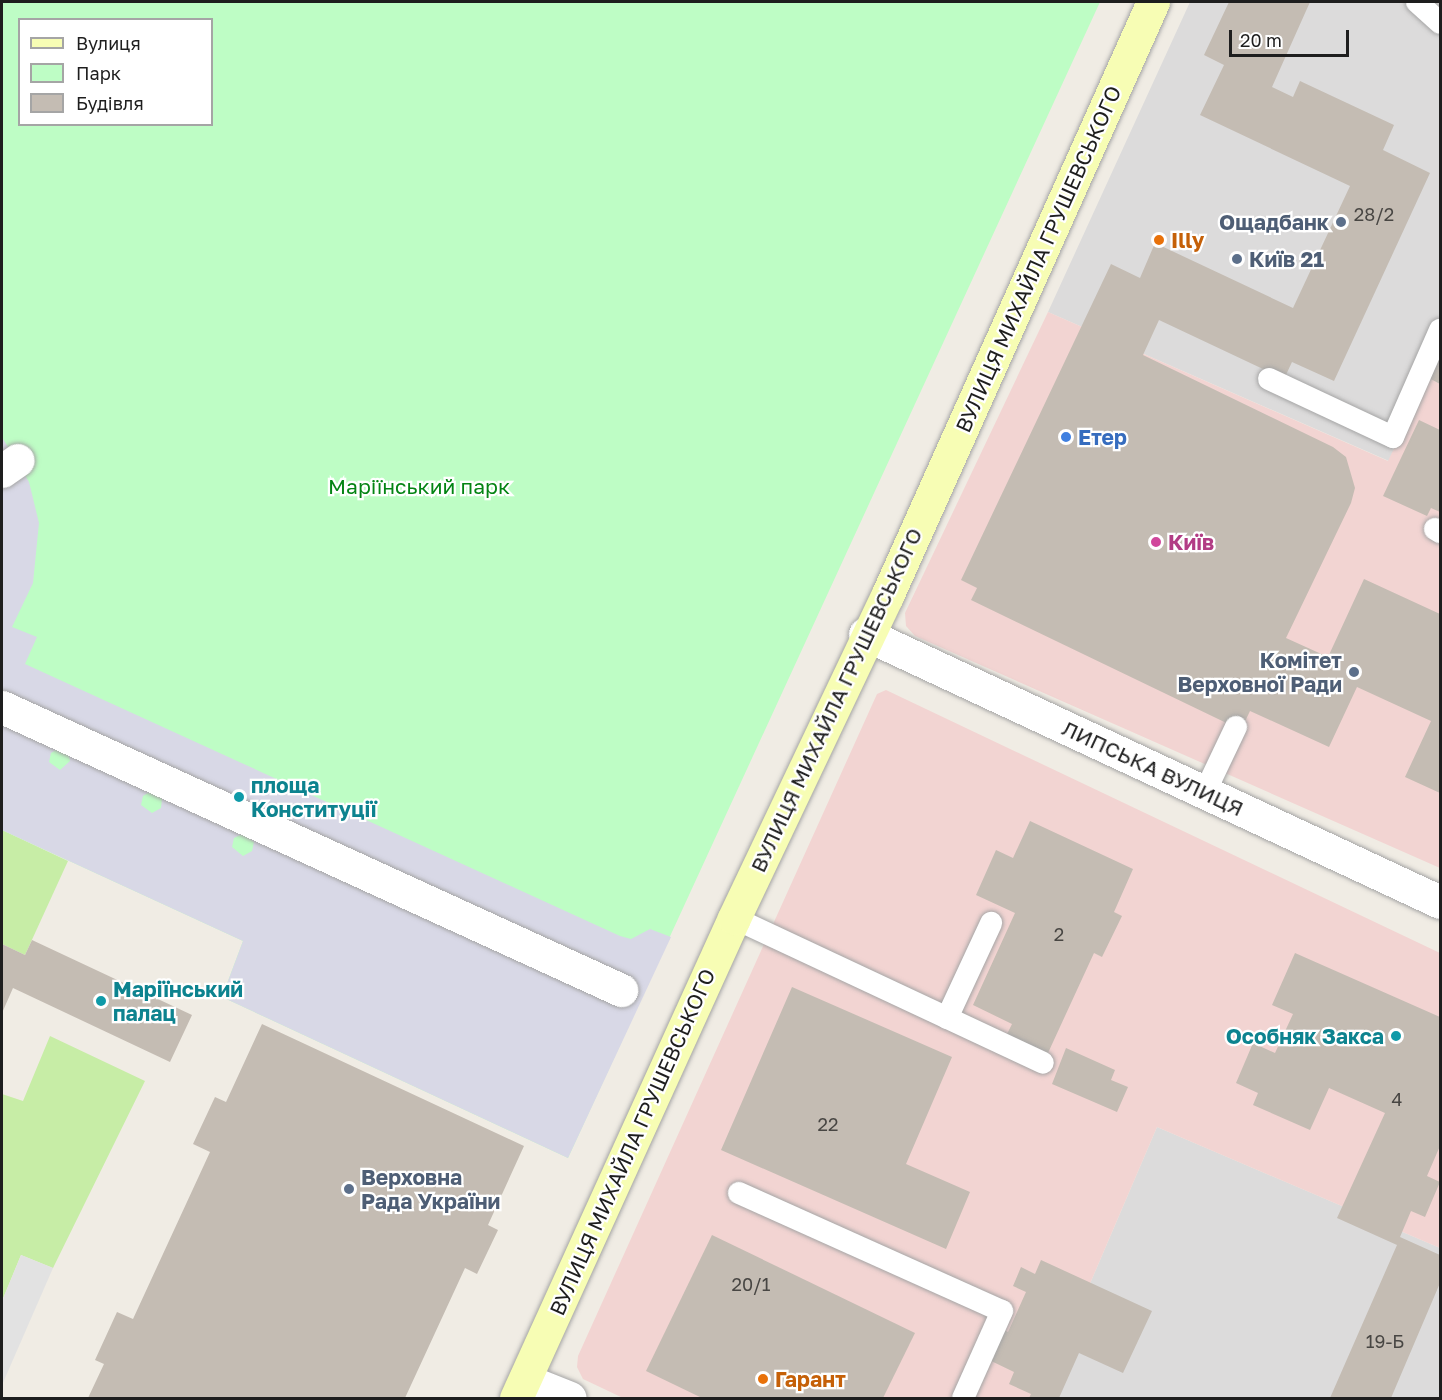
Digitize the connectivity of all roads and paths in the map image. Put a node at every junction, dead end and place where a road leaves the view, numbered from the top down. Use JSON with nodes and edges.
{"nodes":[{"id":1,"x":1153,"y":2,"type":"edge"},
{"id":2,"x":1417,"y":2,"type":"edge"},
{"id":3,"x":1440,"y":23,"type":"edge"},
{"id":4,"x":1440,"y":330,"type":"edge"},
{"id":5,"x":1269,"y":379,"type":"dead end"},
{"id":6,"x":866,"y":634,"type":"junction"},
{"id":7,"x":2,"y":707,"type":"edge"},
{"id":8,"x":1236,"y":727,"type":"dead end"},
{"id":9,"x":1205,"y":792,"type":"junction"},
{"id":10,"x":1440,"y":902,"type":"edge"},
{"id":11,"x":734,"y":918,"type":"junction"},
{"id":12,"x":991,"y":923,"type":"dead end"},
{"id":13,"x":621,"y":990,"type":"dead end"},
{"id":14,"x":947,"y":1018,"type":"junction"},
{"id":15,"x":1043,"y":1063,"type":"dead end"},
{"id":16,"x":739,"y":1193,"type":"dead end"},
{"id":17,"x":521,"y":1389,"type":"edge"},
{"id":18,"x":570,"y":1398,"type":"edge"},
{"id":19,"x":963,"y":1398,"type":"edge"}],
"edges":[{"from":1,"to":6,"type":"main road","name":"ВУЛИЦЯ МИХАЙЛА ГРУШЕВСЬКОГО"},
{"from":2,"to":3,"type":"lane"},
{"from":4,"to":5,"type":"lane"},
{"from":6,"to":9,"type":"street","name":"ЛИПСЬКА ВУЛИЦЯ"},
{"from":6,"to":11,"type":"main road","name":"ВУЛИЦЯ МИХАЙЛА ГРУШЕВСЬКОГО"},
{"from":7,"to":13,"type":"street"},
{"from":8,"to":9,"type":"lane"},
{"from":9,"to":10,"type":"street","name":"ЛИПСЬКА ВУЛИЦЯ"},
{"from":11,"to":14,"type":"lane"},
{"from":11,"to":17,"type":"main road","name":"ВУЛИЦЯ МИХАЙЛА ГРУШЕВСЬКОГО"},
{"from":12,"to":14,"type":"lane"},
{"from":14,"to":15,"type":"lane"},
{"from":16,"to":19,"type":"lane"},
{"from":17,"to":18,"type":"street"}]}
